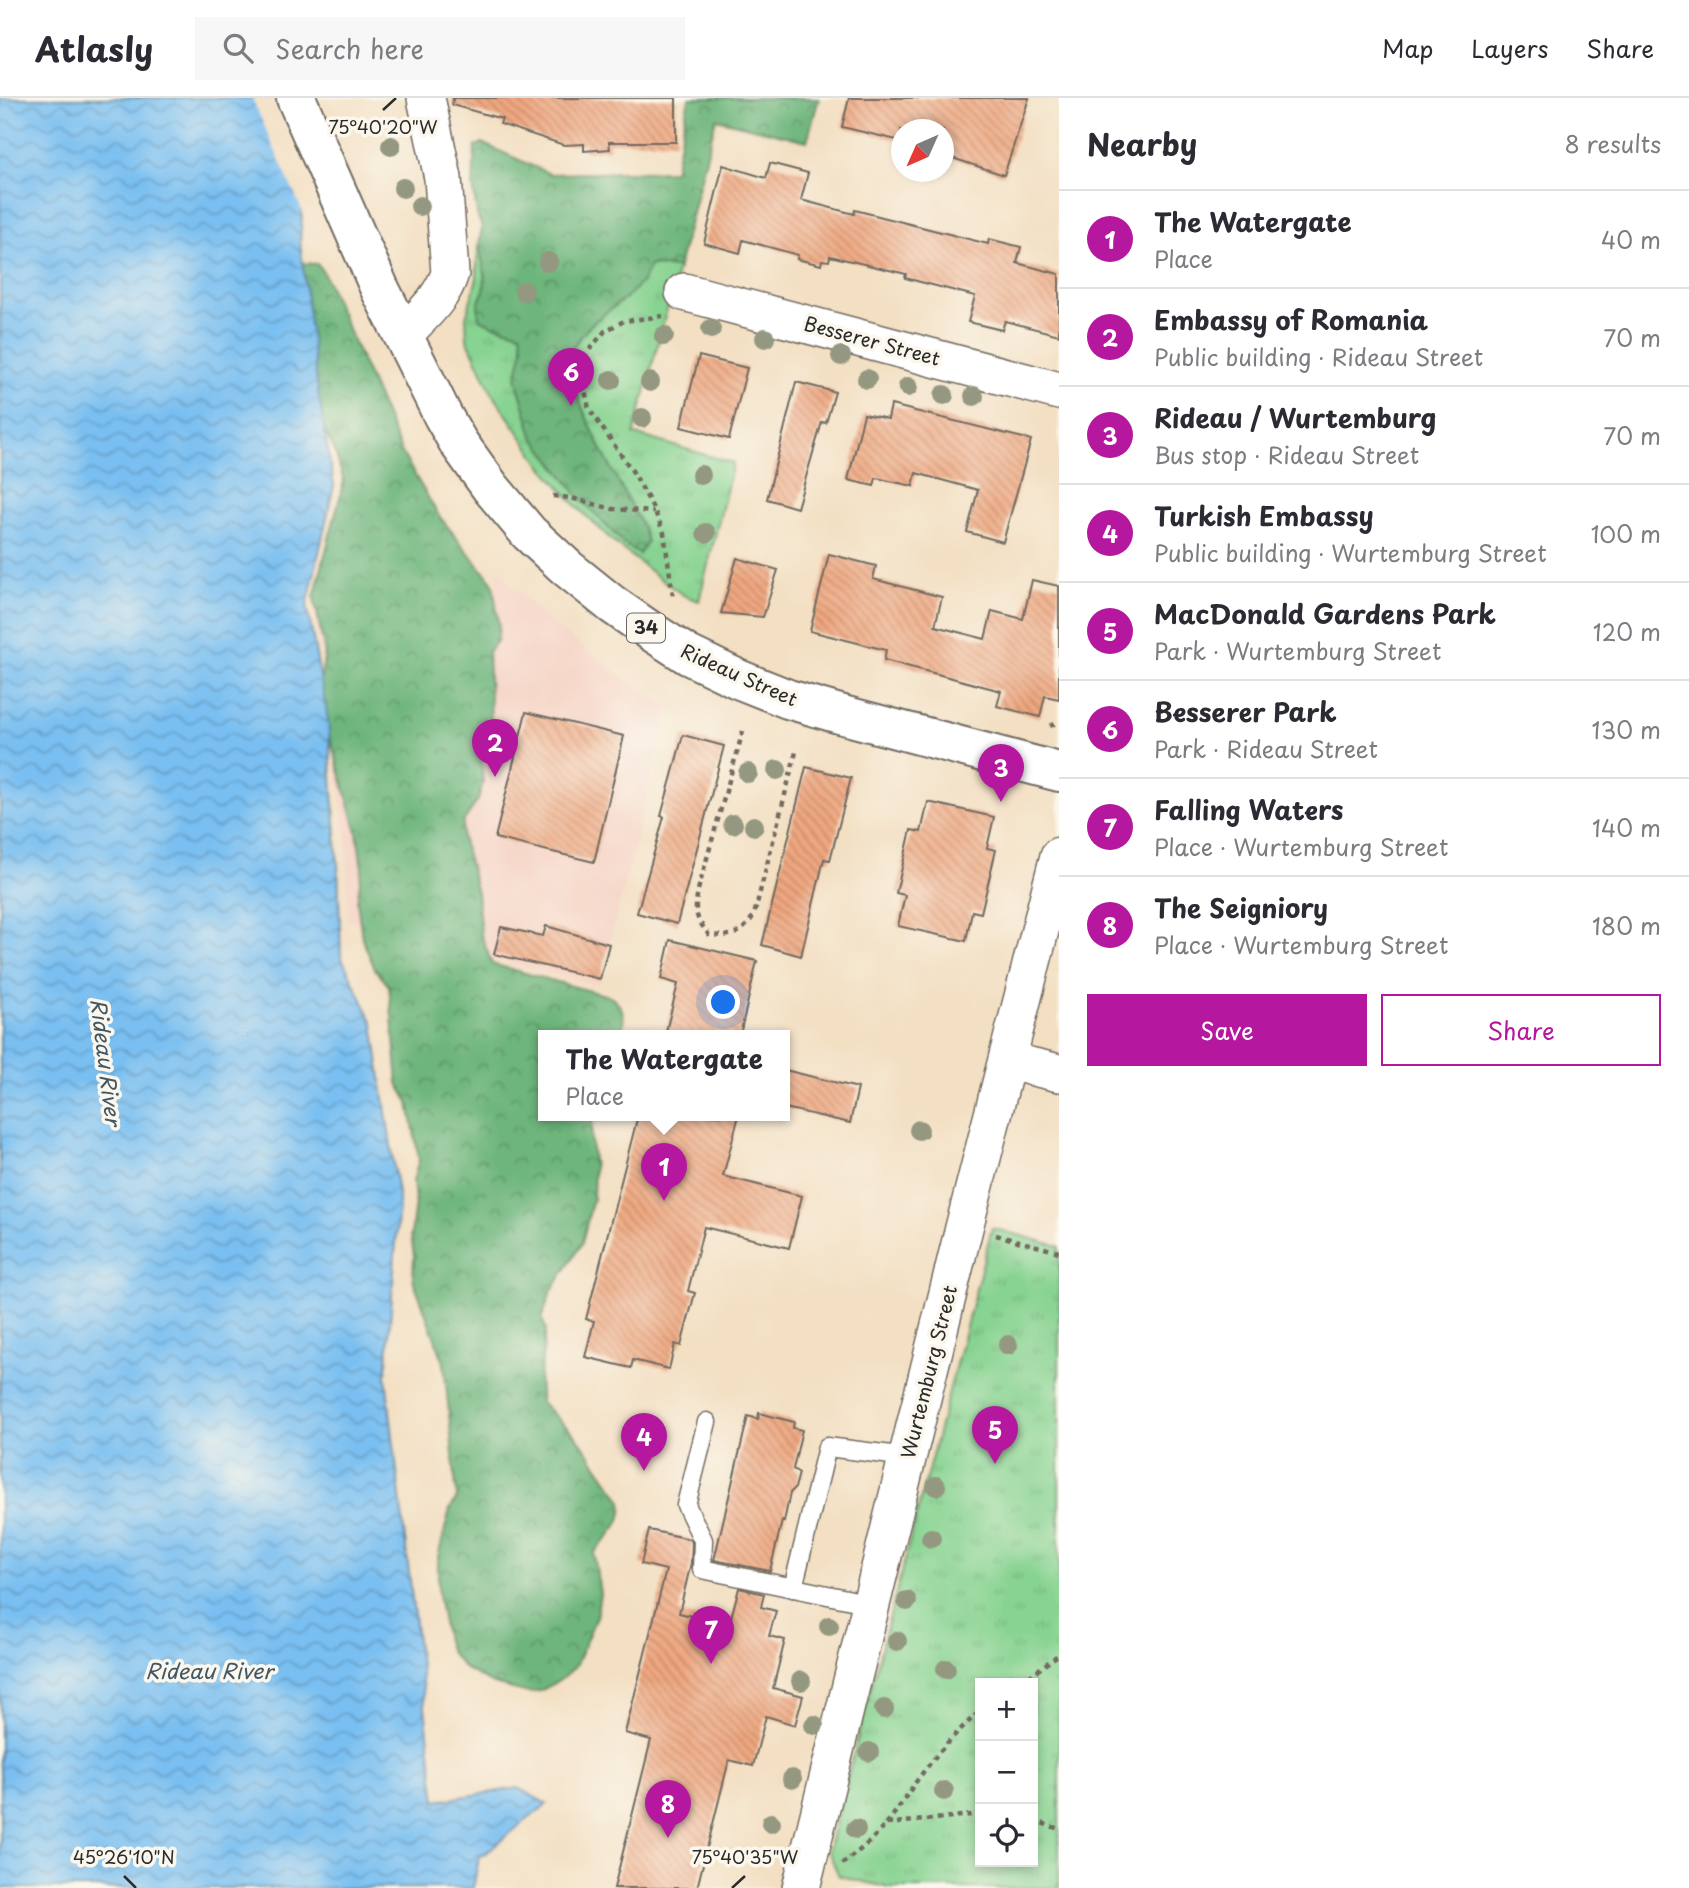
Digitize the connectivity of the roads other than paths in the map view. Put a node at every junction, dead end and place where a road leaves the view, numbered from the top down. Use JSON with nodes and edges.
{"nodes":[{"id":1,"x":296,"y":98,"type":"edge"},
{"id":2,"x":426,"y":98,"type":"edge"},
{"id":3,"x":684,"y":292,"type":"road end"},
{"id":4,"x":403,"y":335,"type":"junction"},
{"id":5,"x":1059,"y":391,"type":"edge"},
{"id":6,"x":1059,"y":772,"type":"edge"},
{"id":7,"x":1059,"y":856,"type":"edge"},
{"id":8,"x":1008,"y":1061,"type":"junction"},
{"id":9,"x":1059,"y":1073,"type":"edge"},
{"id":10,"x":707,"y":1422,"type":"dead end"},
{"id":11,"x":908,"y":1457,"type":"junction"},
{"id":12,"x":793,"y":1588,"type":"junction"},
{"id":13,"x":871,"y":1604,"type":"junction"},
{"id":14,"x":802,"y":1888,"type":"edge"}],
"edges":[{"from":1,"to":4,"type":"main road","name":"Rideau Street","number":"34"},
{"from":2,"to":4,"type":"street"},
{"from":3,"to":5,"type":"street","name":"Besserer Street"},
{"from":4,"to":6,"type":"main road","name":"Rideau Street","number":"34"},
{"from":7,"to":8,"type":"street","name":"Wurtemburg Street"},
{"from":8,"to":9,"type":"street"},
{"from":8,"to":11,"type":"street","name":"Wurtemburg Street"},
{"from":10,"to":12,"type":"lane"},
{"from":11,"to":12,"type":"lane"},
{"from":11,"to":13,"type":"street","name":"Wurtemburg Street"},
{"from":12,"to":13,"type":"lane"},
{"from":13,"to":14,"type":"street","name":"Wurtemburg Street"}]}
